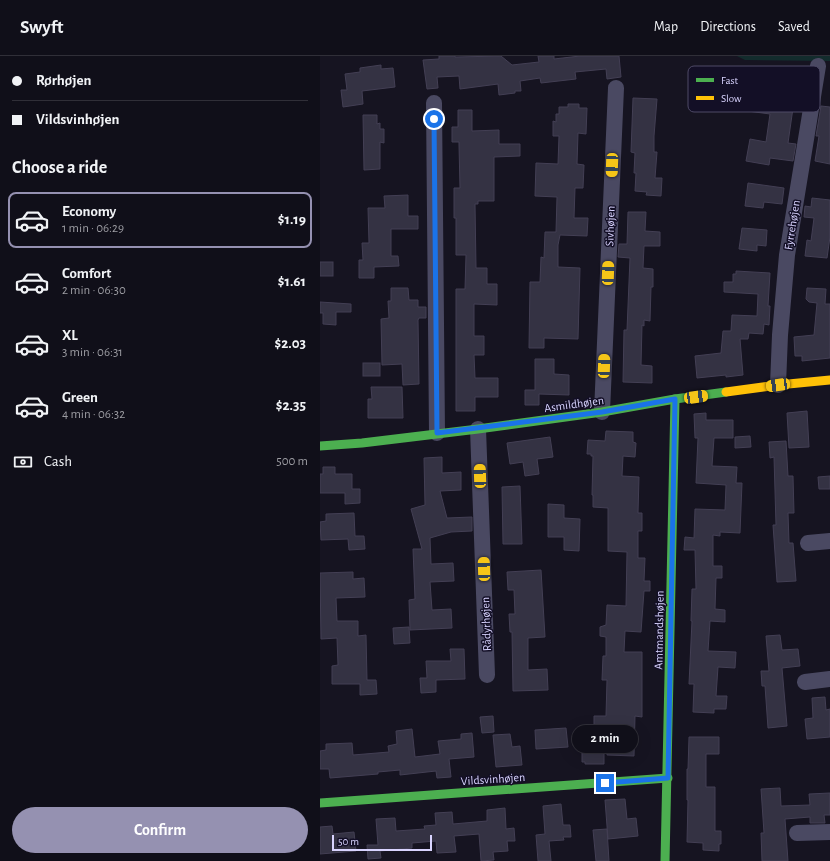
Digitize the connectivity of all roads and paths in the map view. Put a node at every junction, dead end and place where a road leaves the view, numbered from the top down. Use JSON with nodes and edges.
{"nodes":[{"id":1,"x":616,"y":88,"type":"dead end"},
{"id":2,"x":434,"y":103,"type":"dead end"},
{"id":3,"x":810,"y":112,"type":"edge"},
{"id":4,"x":830,"y":380,"type":"edge"},
{"id":5,"x":778,"y":385,"type":"junction"},
{"id":6,"x":675,"y":399,"type":"junction"},
{"id":7,"x":602,"y":412,"type":"junction"},
{"id":8,"x":478,"y":429,"type":"junction"},
{"id":9,"x":437,"y":433,"type":"junction"},
{"id":10,"x":320,"y":446,"type":"edge"},
{"id":11,"x":830,"y":541,"type":"edge"},
{"id":12,"x":808,"y":543,"type":"dead end"},
{"id":13,"x":487,"y":675,"type":"dead end"},
{"id":14,"x":830,"y":680,"type":"edge"},
{"id":15,"x":805,"y":682,"type":"dead end"},
{"id":16,"x":668,"y":778,"type":"junction"},
{"id":17,"x":320,"y":803,"type":"edge"},
{"id":18,"x":830,"y":832,"type":"edge"},
{"id":19,"x":797,"y":834,"type":"dead end"},
{"id":20,"x":666,"y":861,"type":"edge"}],
"edges":[{"from":1,"to":7,"type":"street","name":"Sivhøjen"},
{"from":2,"to":9,"type":"street"},
{"from":3,"to":5,"type":"street","name":"Fyrrehøjen"},
{"from":4,"to":5,"type":"street","name":"Asmildhøjen"},
{"from":5,"to":6,"type":"street","name":"Asmildhøjen"},
{"from":6,"to":7,"type":"street","name":"Asmildhøjen"},
{"from":6,"to":16,"type":"street","name":"Amtmandshøjen"},
{"from":7,"to":8,"type":"street","name":"Asmildhøjen"},
{"from":8,"to":9,"type":"street","name":"Asmildhøjen"},
{"from":8,"to":13,"type":"street","name":"Rådyrhøjen"},
{"from":9,"to":10,"type":"street","name":"Asmildhøjen"},
{"from":11,"to":12,"type":"street"},
{"from":14,"to":15,"type":"street"},
{"from":16,"to":17,"type":"street","name":"Vildsvinhøjen"},
{"from":16,"to":20,"type":"street","name":"Amtmandshøjen"},
{"from":18,"to":19,"type":"street"}]}
